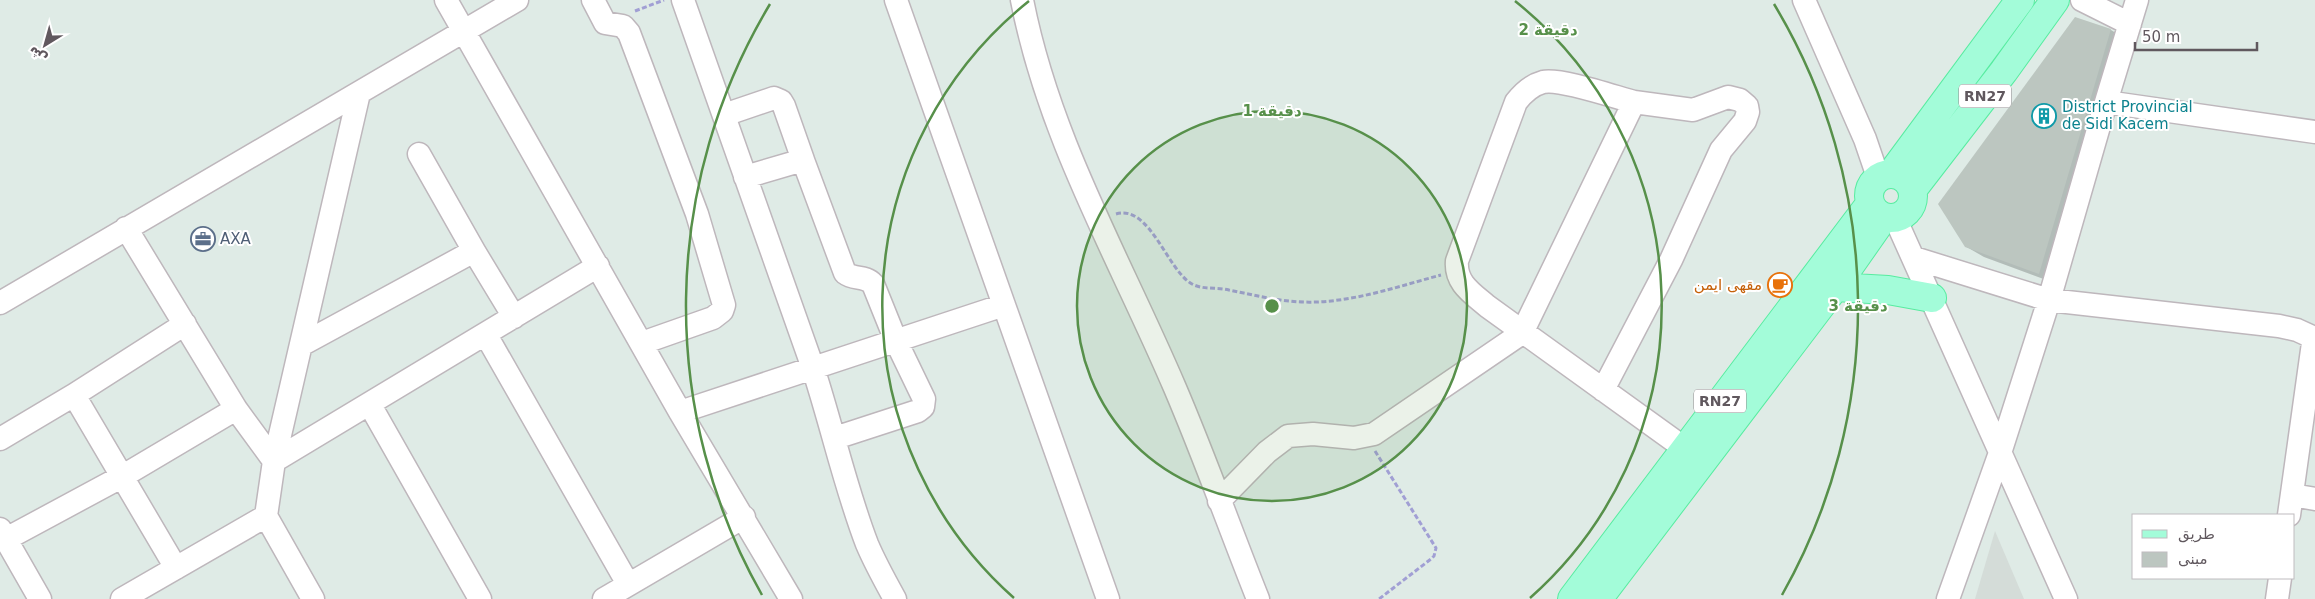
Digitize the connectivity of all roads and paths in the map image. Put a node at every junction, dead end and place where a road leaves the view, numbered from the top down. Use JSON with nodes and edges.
{"nodes":[{"id":1,"x":446,"y":0,"type":"edge"},
{"id":2,"x":516,"y":0,"type":"edge"},
{"id":3,"x":593,"y":0,"type":"edge"},
{"id":4,"x":664,"y":0,"type":"edge"},
{"id":5,"x":683,"y":0,"type":"edge"},
{"id":6,"x":896,"y":0,"type":"edge"},
{"id":7,"x":1022,"y":0,"type":"edge"},
{"id":8,"x":1804,"y":0,"type":"edge"},
{"id":9,"x":2020,"y":0,"type":"edge"},
{"id":10,"x":2055,"y":0,"type":"edge"},
{"id":11,"x":2082,"y":0,"type":"edge"},
{"id":12,"x":2138,"y":0,"type":"edge"},
{"id":13,"x":2130,"y":24,"type":"junction"},
{"id":14,"x":619,"y":25,"type":"junction"},
{"id":15,"x":465,"y":32,"type":"junction"},
{"id":16,"x":359,"y":93,"type":"junction"},
{"id":17,"x":1634,"y":102,"type":"junction"},
{"id":18,"x":2106,"y":102,"type":"junction"},
{"id":19,"x":724,"y":115,"type":"junction"},
{"id":20,"x":2315,"y":132,"type":"edge"},
{"id":21,"x":419,"y":154,"type":"dead end"},
{"id":22,"x":803,"y":160,"type":"junction"},
{"id":23,"x":745,"y":176,"type":"junction"},
{"id":24,"x":1894,"y":180,"type":"junction"},
{"id":25,"x":1883,"y":213,"type":"junction"},
{"id":26,"x":1098,"y":221,"type":"junction"},
{"id":27,"x":126,"y":228,"type":"junction"},
{"id":28,"x":474,"y":251,"type":"junction"},
{"id":29,"x":1914,"y":258,"type":"junction"},
{"id":30,"x":598,"y":266,"type":"junction"},
{"id":31,"x":1456,"y":271,"type":"junction"},
{"id":32,"x":1835,"y":287,"type":"junction"},
{"id":33,"x":1932,"y":298,"type":"junction"},
{"id":34,"x":2049,"y":300,"type":"junction"},
{"id":35,"x":0,"y":303,"type":"edge"},
{"id":36,"x":1004,"y":305,"type":"junction"},
{"id":37,"x":514,"y":317,"type":"junction"},
{"id":38,"x":185,"y":324,"type":"junction"},
{"id":39,"x":1522,"y":333,"type":"junction"},
{"id":40,"x":486,"y":335,"type":"junction"},
{"id":41,"x":896,"y":341,"type":"junction"},
{"id":42,"x":642,"y":344,"type":"junction"},
{"id":43,"x":300,"y":345,"type":"junction"},
{"id":44,"x":813,"y":368,"type":"junction"},
{"id":45,"x":1603,"y":390,"type":"junction"},
{"id":46,"x":74,"y":395,"type":"junction"},
{"id":47,"x":370,"y":405,"type":"junction"},
{"id":48,"x":236,"y":409,"type":"junction"},
{"id":49,"x":680,"y":412,"type":"junction"},
{"id":50,"x":1366,"y":436,"type":"junction"},
{"id":51,"x":835,"y":438,"type":"junction"},
{"id":52,"x":0,"y":439,"type":"edge"},
{"id":53,"x":2001,"y":450,"type":"junction"},
{"id":54,"x":1693,"y":455,"type":"junction"},
{"id":55,"x":274,"y":461,"type":"junction"},
{"id":56,"x":123,"y":476,"type":"junction"},
{"id":57,"x":2315,"y":498,"type":"edge"},
{"id":58,"x":1219,"y":501,"type":"junction"},
{"id":59,"x":2291,"y":505,"type":"edge"},
{"id":60,"x":266,"y":516,"type":"junction"},
{"id":61,"x":744,"y":516,"type":"junction"},
{"id":62,"x":3,"y":534,"type":"edge"},
{"id":63,"x":176,"y":568,"type":"junction"},
{"id":64,"x":2280,"y":579,"type":"edge"},
{"id":65,"x":628,"y":584,"type":"junction"},
{"id":66,"x":40,"y":599,"type":"edge"},
{"id":67,"x":122,"y":599,"type":"edge"},
{"id":68,"x":313,"y":599,"type":"edge"},
{"id":69,"x":480,"y":599,"type":"edge"},
{"id":70,"x":604,"y":599,"type":"edge"},
{"id":71,"x":791,"y":599,"type":"edge"},
{"id":72,"x":895,"y":599,"type":"edge"},
{"id":73,"x":1108,"y":599,"type":"edge"},
{"id":74,"x":1258,"y":599,"type":"edge"},
{"id":75,"x":1379,"y":599,"type":"edge"},
{"id":76,"x":1572,"y":599,"type":"edge"},
{"id":77,"x":1598,"y":599,"type":"edge"},
{"id":78,"x":1948,"y":599,"type":"edge"},
{"id":79,"x":2066,"y":599,"type":"edge"},
{"id":80,"x":2277,"y":599,"type":"edge"}],
"edges":[{"from":1,"to":15,"type":"street"},
{"from":2,"to":15,"type":"street"},
{"from":3,"to":14,"type":"street"},
{"from":4,"to":14,"type":"path"},
{"from":5,"to":19,"type":"street"},
{"from":6,"to":36,"type":"street"},
{"from":7,"to":26,"type":"street"},
{"from":8,"to":24,"type":"street"},
{"from":9,"to":24,"type":"main road","number":"RN27"},
{"from":10,"to":24,"type":"main road","number":"RN27"},
{"from":11,"to":13,"type":"street"},
{"from":12,"to":13,"type":"street"},
{"from":13,"to":18,"type":"street"},
{"from":14,"to":42,"type":"street"},
{"from":15,"to":16,"type":"street"},
{"from":15,"to":30,"type":"street"},
{"from":16,"to":27,"type":"street"},
{"from":16,"to":43,"type":"street"},
{"from":17,"to":31,"type":"street"},
{"from":17,"to":39,"type":"street"},
{"from":17,"to":45,"type":"street"},
{"from":18,"to":20,"type":"street"},
{"from":18,"to":34,"type":"street"},
{"from":19,"to":22,"type":"street"},
{"from":19,"to":23,"type":"street"},
{"from":21,"to":28,"type":"street"},
{"from":22,"to":23,"type":"street"},
{"from":22,"to":41,"type":"street"},
{"from":23,"to":44,"type":"street"},
{"from":24,"to":25,"type":"main road","number":"RN27"},
{"from":24,"to":25,"type":"main road","number":"RN27"},
{"from":25,"to":29,"type":"street"},
{"from":25,"to":32,"type":"main road","number":"RN27"},
{"from":25,"to":54,"type":"main road","number":"RN27"},
{"from":26,"to":31,"type":"path"},
{"from":26,"to":58,"type":"street"},
{"from":27,"to":35,"type":"street"},
{"from":27,"to":38,"type":"street"},
{"from":28,"to":37,"type":"street"},
{"from":28,"to":43,"type":"street"},
{"from":29,"to":33,"type":"street"},
{"from":29,"to":34,"type":"street"},
{"from":30,"to":37,"type":"street"},
{"from":30,"to":42,"type":"street"},
{"from":31,"to":39,"type":"street"},
{"from":32,"to":33,"type":"main road"},
{"from":32,"to":54,"type":"main road","number":"RN27"},
{"from":33,"to":53,"type":"street"},
{"from":34,"to":53,"type":"street"},
{"from":34,"to":59,"type":"street"},
{"from":36,"to":41,"type":"street"},
{"from":36,"to":73,"type":"street"},
{"from":37,"to":40,"type":"street"},
{"from":38,"to":46,"type":"street"},
{"from":38,"to":48,"type":"street"},
{"from":39,"to":45,"type":"street"},
{"from":39,"to":50,"type":"street"},
{"from":40,"to":47,"type":"street"},
{"from":40,"to":65,"type":"street"},
{"from":41,"to":44,"type":"street"},
{"from":41,"to":51,"type":"street"},
{"from":42,"to":49,"type":"street"},
{"from":43,"to":55,"type":"street"},
{"from":44,"to":49,"type":"street"},
{"from":44,"to":51,"type":"street"},
{"from":45,"to":54,"type":"street"},
{"from":46,"to":52,"type":"street"},
{"from":46,"to":56,"type":"street"},
{"from":47,"to":55,"type":"street"},
{"from":47,"to":69,"type":"street"},
{"from":48,"to":55,"type":"street"},
{"from":48,"to":56,"type":"street"},
{"from":49,"to":61,"type":"street"},
{"from":50,"to":58,"type":"street"},
{"from":50,"to":75,"type":"path"},
{"from":51,"to":72,"type":"street"},
{"from":53,"to":78,"type":"street"},
{"from":53,"to":79,"type":"street"},
{"from":54,"to":76,"type":"main road","number":"RN27"},
{"from":54,"to":77,"type":"main road","number":"RN27"},
{"from":55,"to":60,"type":"street"},
{"from":56,"to":62,"type":"street"},
{"from":56,"to":63,"type":"street"},
{"from":57,"to":59,"type":"street"},
{"from":58,"to":74,"type":"street"},
{"from":60,"to":63,"type":"street"},
{"from":60,"to":68,"type":"street"},
{"from":61,"to":65,"type":"street"},
{"from":61,"to":71,"type":"street"},
{"from":62,"to":66,"type":"street"},
{"from":63,"to":67,"type":"street"},
{"from":64,"to":80,"type":"street"},
{"from":65,"to":70,"type":"street"}]}
